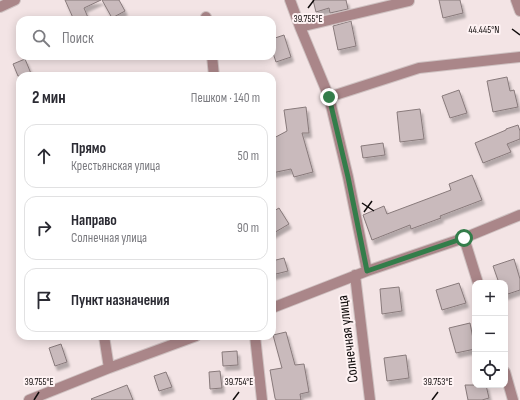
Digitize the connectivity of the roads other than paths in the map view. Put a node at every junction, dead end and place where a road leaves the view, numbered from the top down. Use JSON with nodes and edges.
{"nodes":[{"id":1,"x":15,"y":0,"type":"edge"},
{"id":2,"x":290,"y":0,"type":"edge"},
{"id":3,"x":516,"y":0,"type":"edge"},
{"id":4,"x":409,"y":1,"type":"dead end"},
{"id":5,"x":0,"y":7,"type":"edge"},
{"id":6,"x":520,"y":11,"type":"edge"},
{"id":7,"x":300,"y":28,"type":"junction"},
{"id":8,"x":520,"y":57,"type":"edge"},
{"id":9,"x":212,"y":60,"type":"edge"},
{"id":10,"x":214,"y":72,"type":"edge"},
{"id":11,"x":329,"y":97,"type":"junction"},
{"id":12,"x":520,"y":215,"type":"edge"},
{"id":13,"x":464,"y":238,"type":"junction"},
{"id":14,"x":367,"y":271,"type":"junction"},
{"id":15,"x":355,"y":275,"type":"junction"},
{"id":16,"x":477,"y":280,"type":"edge"},
{"id":17,"x":276,"y":306,"type":"edge"},
{"id":18,"x":105,"y":340,"type":"edge"},
{"id":19,"x":185,"y":340,"type":"edge"},
{"id":20,"x":255,"y":340,"type":"edge"},
{"id":21,"x":109,"y":368,"type":"junction"},
{"id":22,"x":508,"y":381,"type":"edge"},
{"id":23,"x":29,"y":400,"type":"edge"},
{"id":24,"x":262,"y":400,"type":"edge"},
{"id":25,"x":370,"y":400,"type":"edge"},
{"id":26,"x":514,"y":400,"type":"edge"}],
"edges":[{"from":1,"to":5,"type":"street"},
{"from":2,"to":7,"type":"street"},
{"from":3,"to":6,"type":"street"},
{"from":4,"to":7,"type":"street"},
{"from":7,"to":11,"type":"street"},
{"from":8,"to":11,"type":"street"},
{"from":9,"to":10,"type":"street"},
{"from":11,"to":14,"type":"street"},
{"from":12,"to":13,"type":"street"},
{"from":13,"to":14,"type":"street"},
{"from":13,"to":16,"type":"street"},
{"from":14,"to":15,"type":"street"},
{"from":15,"to":17,"type":"street"},
{"from":15,"to":25,"type":"street","name":"Солнечная улица"},
{"from":18,"to":21,"type":"street"},
{"from":19,"to":21,"type":"street"},
{"from":20,"to":24,"type":"street"},
{"from":21,"to":23,"type":"street"},
{"from":22,"to":26,"type":"street"}]}
